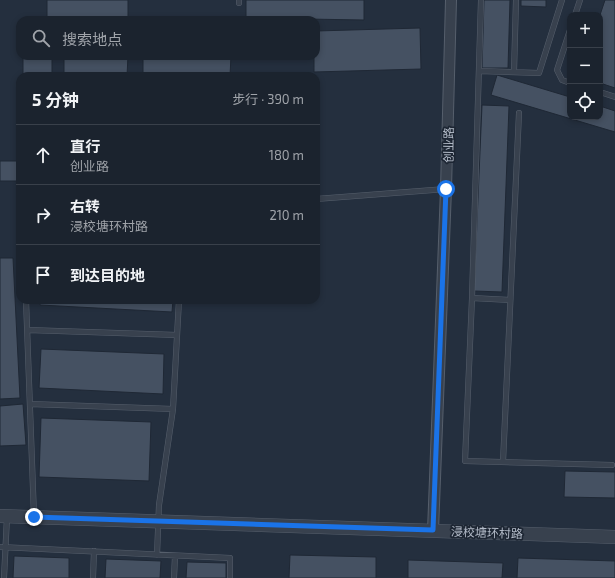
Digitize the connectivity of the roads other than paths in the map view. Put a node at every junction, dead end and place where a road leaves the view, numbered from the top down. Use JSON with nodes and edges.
{"nodes":[{"id":1,"x":451,"y":0,"type":"edge"},
{"id":2,"x":481,"y":0,"type":"edge"},
{"id":3,"x":516,"y":0,"type":"edge"},
{"id":4,"x":562,"y":0,"type":"edge"},
{"id":5,"x":580,"y":0,"type":"edge"},
{"id":6,"x":576,"y":12,"type":"edge"},
{"id":7,"x":567,"y":39,"type":"edge"},
{"id":8,"x":479,"y":71,"type":"junction"},
{"id":9,"x":514,"y":72,"type":"junction"},
{"id":10,"x":567,"y":81,"type":"edge"},
{"id":11,"x":603,"y":93,"type":"edge"},
{"id":12,"x":615,"y":97,"type":"edge"},
{"id":13,"x":519,"y":112,"type":"dead end"},
{"id":14,"x":446,"y":189,"type":"junction"},
{"id":15,"x":320,"y":199,"type":"edge"},
{"id":16,"x":472,"y":298,"type":"junction"},
{"id":17,"x":510,"y":300,"type":"junction"},
{"id":18,"x":26,"y":304,"type":"edge"},
{"id":19,"x":179,"y":304,"type":"edge"},
{"id":20,"x":28,"y":330,"type":"junction"},
{"id":21,"x":177,"y":335,"type":"junction"},
{"id":22,"x":30,"y":404,"type":"junction"},
{"id":23,"x":173,"y":409,"type":"junction"},
{"id":24,"x":503,"y":462,"type":"junction"},
{"id":25,"x":612,"y":465,"type":"dead end"},
{"id":26,"x":2,"y":514,"type":"edge"},
{"id":27,"x":34,"y":517,"type":"junction"},
{"id":28,"x":158,"y":521,"type":"junction"},
{"id":29,"x":433,"y":530,"type":"junction"},
{"id":30,"x":615,"y":537,"type":"edge"},
{"id":31,"x":3,"y":547,"type":"edge"},
{"id":32,"x":94,"y":551,"type":"junction"},
{"id":33,"x":157,"y":555,"type":"junction"},
{"id":34,"x":175,"y":556,"type":"junction"},
{"id":35,"x":4,"y":578,"type":"edge"},
{"id":36,"x":93,"y":578,"type":"edge"},
{"id":37,"x":174,"y":578,"type":"edge"},
{"id":38,"x":230,"y":578,"type":"edge"}],
"edges":[{"from":1,"to":14,"type":"street","name":"创业路"},
{"from":2,"to":8,"type":"lane"},
{"from":3,"to":9,"type":"lane"},
{"from":4,"to":9,"type":"lane"},
{"from":5,"to":6,"type":"lane"},
{"from":7,"to":10,"type":"lane"},
{"from":8,"to":9,"type":"lane"},
{"from":8,"to":16,"type":"lane"},
{"from":11,"to":12,"type":"lane"},
{"from":13,"to":17,"type":"lane"},
{"from":14,"to":15,"type":"lane"},
{"from":14,"to":29,"type":"street","name":"创业路"},
{"from":16,"to":17,"type":"lane"},
{"from":16,"to":24,"type":"lane"},
{"from":17,"to":24,"type":"lane"},
{"from":18,"to":20,"type":"lane"},
{"from":19,"to":21,"type":"lane"},
{"from":20,"to":21,"type":"lane"},
{"from":20,"to":22,"type":"lane"},
{"from":21,"to":23,"type":"lane"},
{"from":22,"to":23,"type":"lane"},
{"from":22,"to":27,"type":"lane"},
{"from":23,"to":28,"type":"lane"},
{"from":24,"to":25,"type":"lane"},
{"from":26,"to":27,"type":"street","name":"浸校塘环村路"},
{"from":26,"to":31,"type":"lane"},
{"from":27,"to":28,"type":"street","name":"浸校塘环村路"},
{"from":28,"to":29,"type":"street","name":"浸校塘环村路"},
{"from":28,"to":33,"type":"lane"},
{"from":29,"to":30,"type":"street","name":"浸校塘环村路"},
{"from":31,"to":32,"type":"lane"},
{"from":31,"to":35,"type":"lane"},
{"from":32,"to":33,"type":"lane"},
{"from":32,"to":36,"type":"lane"},
{"from":33,"to":34,"type":"lane"},
{"from":34,"to":37,"type":"lane"},
{"from":34,"to":38,"type":"lane"}]}
